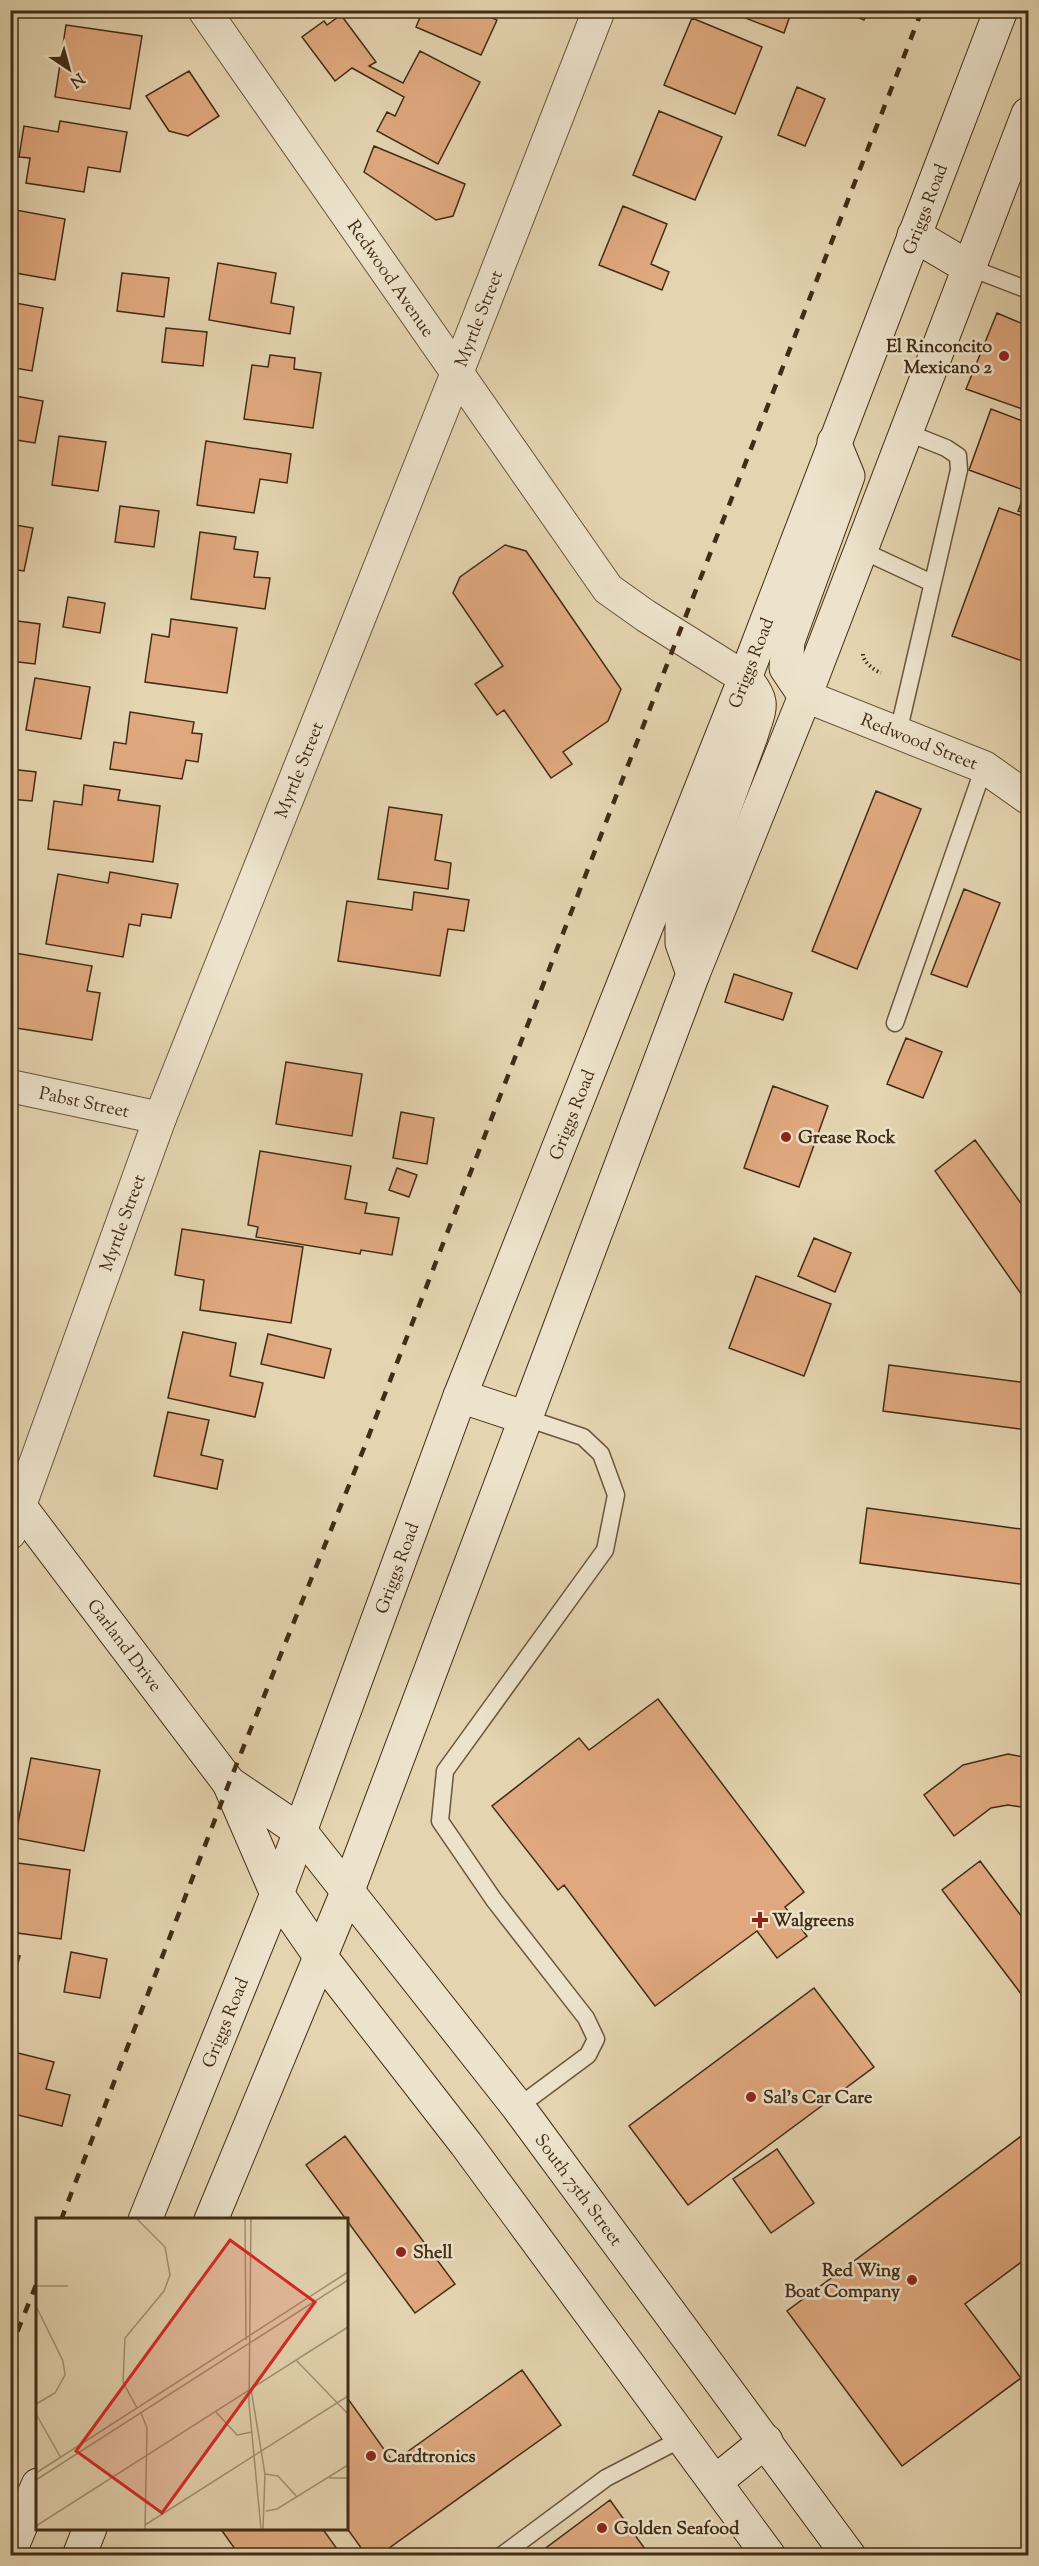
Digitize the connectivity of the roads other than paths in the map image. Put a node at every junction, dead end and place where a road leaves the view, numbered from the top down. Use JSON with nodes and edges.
{"nodes":[{"id":1,"x":204,"y":10,"type":"edge"},
{"id":2,"x":598,"y":10,"type":"edge"},
{"id":3,"x":1001,"y":10,"type":"edge"},
{"id":4,"x":1028,"y":118,"type":"edge"},
{"id":5,"x":914,"y":236,"type":"junction"},
{"id":6,"x":968,"y":267,"type":"junction"},
{"id":7,"x":1029,"y":290,"type":"edge"},
{"id":8,"x":458,"y":373,"type":"junction"},
{"id":9,"x":906,"y":432,"type":"junction"},
{"id":10,"x":834,"y":442,"type":"junction"},
{"id":11,"x":861,"y":550,"type":"junction"},
{"id":12,"x":933,"y":583,"type":"junction"},
{"id":13,"x":745,"y":678,"type":"junction"},
{"id":14,"x":805,"y":696,"type":"junction"},
{"id":15,"x":898,"y":733,"type":"junction"},
{"id":16,"x":984,"y":766,"type":"junction"},
{"id":17,"x":1029,"y":798,"type":"edge"},
{"id":18,"x":693,"y":974,"type":"junction"},
{"id":19,"x":895,"y":1023,"type":"dead end"},
{"id":20,"x":10,"y":1086,"type":"edge"},
{"id":21,"x":160,"y":1118,"type":"junction"},
{"id":22,"x":460,"y":1396,"type":"junction"},
{"id":23,"x":526,"y":1418,"type":"junction"},
{"id":24,"x":13,"y":1508,"type":"edge"},
{"id":25,"x":229,"y":1783,"type":"junction"},
{"id":26,"x":300,"y":1831,"type":"junction"},
{"id":27,"x":348,"y":1890,"type":"junction"},
{"id":28,"x":277,"y":1894,"type":"junction"},
{"id":29,"x":320,"y":1956,"type":"junction"},
{"id":30,"x":518,"y":2107,"type":"junction"},
{"id":31,"x":146,"y":2218,"type":"edge"},
{"id":32,"x":212,"y":2218,"type":"edge"},
{"id":33,"x":683,"y":2438,"type":"junction"},
{"id":34,"x":766,"y":2441,"type":"junction"},
{"id":35,"x":715,"y":2482,"type":"junction"},
{"id":36,"x":36,"y":2490,"type":"edge"},
{"id":37,"x":90,"y":2530,"type":"edge"},
{"id":38,"x":10,"y":2551,"type":"edge"},
{"id":39,"x":79,"y":2556,"type":"edge"},
{"id":40,"x":501,"y":2556,"type":"edge"},
{"id":41,"x":768,"y":2556,"type":"edge"},
{"id":42,"x":849,"y":2556,"type":"edge"}],
"edges":[{"from":1,"to":8,"type":"street","name":"Redwood Avenue"},
{"from":2,"to":8,"type":"street","name":"Myrtle Street"},
{"from":3,"to":5,"type":"main road","name":"Griggs Road"},
{"from":4,"to":6,"type":"main road"},
{"from":5,"to":6,"type":"main road"},
{"from":5,"to":10,"type":"main road","name":"Griggs Road"},
{"from":6,"to":7,"type":"lane"},
{"from":6,"to":9,"type":"main road"},
{"from":8,"to":13,"type":"street","name":"Redwood Avenue"},
{"from":8,"to":21,"type":"street","name":"Myrtle Street"},
{"from":9,"to":11,"type":"main road"},
{"from":9,"to":12,"type":"lane"},
{"from":10,"to":13,"type":"main road","name":"Griggs Road"},
{"from":10,"to":14,"type":"main road"},
{"from":11,"to":12,"type":"lane"},
{"from":11,"to":14,"type":"main road"},
{"from":12,"to":15,"type":"lane"},
{"from":13,"to":18,"type":"main road"},
{"from":13,"to":22,"type":"main road","name":"Griggs Road"},
{"from":14,"to":15,"type":"street","name":"Redwood Street"},
{"from":14,"to":18,"type":"main road"},
{"from":15,"to":16,"type":"street","name":"Redwood Street"},
{"from":16,"to":17,"type":"street","name":"Redwood Street"},
{"from":16,"to":19,"type":"lane"},
{"from":18,"to":23,"type":"main road"},
{"from":20,"to":21,"type":"street","name":"Pabst Street"},
{"from":21,"to":24,"type":"street","name":"Myrtle Street"},
{"from":22,"to":23,"type":"main road"},
{"from":22,"to":26,"type":"main road","name":"Griggs Road"},
{"from":23,"to":27,"type":"main road"},
{"from":23,"to":30,"type":"lane"},
{"from":24,"to":25,"type":"main road","name":"Garland Drive"},
{"from":25,"to":26,"type":"main road","name":"Garland Drive"},
{"from":25,"to":28,"type":"main road","name":"Garland Drive"},
{"from":26,"to":27,"type":"main road","name":"South 75th Street"},
{"from":26,"to":28,"type":"main road","name":"Griggs Road"},
{"from":27,"to":29,"type":"main road"},
{"from":27,"to":30,"type":"main road","name":"South 75th Street"},
{"from":28,"to":29,"type":"main road"},
{"from":28,"to":31,"type":"main road","name":"Griggs Road"},
{"from":29,"to":32,"type":"main road"},
{"from":29,"to":33,"type":"main road"},
{"from":30,"to":34,"type":"main road","name":"South 75th Street"},
{"from":33,"to":35,"type":"main road"},
{"from":33,"to":40,"type":"lane"},
{"from":34,"to":35,"type":"main road"},
{"from":34,"to":42,"type":"main road","name":"South 75th Street"},
{"from":35,"to":41,"type":"main road"},
{"from":36,"to":38,"type":"main road"},
{"from":37,"to":39,"type":"main road"}]}
